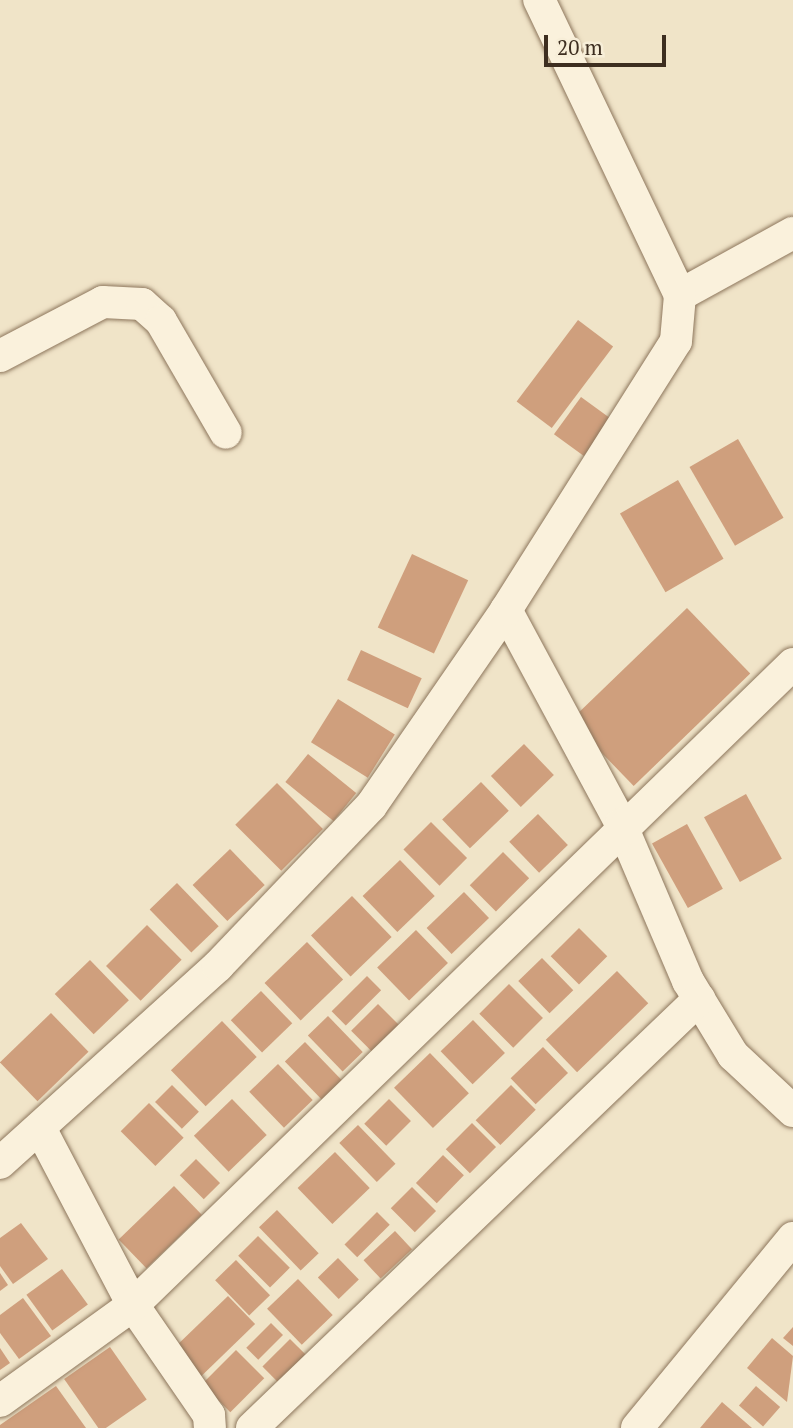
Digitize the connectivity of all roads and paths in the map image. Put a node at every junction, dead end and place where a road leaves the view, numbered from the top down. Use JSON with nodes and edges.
{"nodes":[{"id":1,"x":539,"y":0,"type":"edge"},
{"id":2,"x":793,"y":233,"type":"edge"},
{"id":3,"x":681,"y":295,"type":"junction"},
{"id":4,"x":0,"y":356,"type":"edge"},
{"id":5,"x":226,"y":433,"type":"dead end"},
{"id":6,"x":506,"y":610,"type":"junction"},
{"id":7,"x":793,"y":664,"type":"edge"},
{"id":8,"x":621,"y":824,"type":"junction"},
{"id":9,"x":699,"y":999,"type":"junction"},
{"id":10,"x":793,"y":1111,"type":"edge"},
{"id":11,"x":41,"y":1130,"type":"junction"},
{"id":12,"x":0,"y":1163,"type":"edge"},
{"id":13,"x":793,"y":1238,"type":"edge"},
{"id":14,"x":133,"y":1305,"type":"junction"},
{"id":15,"x":0,"y":1401,"type":"edge"},
{"id":16,"x":210,"y":1428,"type":"edge"},
{"id":17,"x":252,"y":1428,"type":"edge"},
{"id":18,"x":637,"y":1428,"type":"edge"}],
"edges":[{"from":1,"to":3,"type":"street"},
{"from":2,"to":3,"type":"street"},
{"from":3,"to":6,"type":"street"},
{"from":4,"to":5,"type":"street"},
{"from":6,"to":8,"type":"street"},
{"from":6,"to":11,"type":"street"},
{"from":7,"to":8,"type":"street"},
{"from":8,"to":9,"type":"street"},
{"from":8,"to":14,"type":"street"},
{"from":9,"to":10,"type":"street"},
{"from":9,"to":17,"type":"street"},
{"from":11,"to":12,"type":"street"},
{"from":11,"to":14,"type":"street"},
{"from":13,"to":18,"type":"street"},
{"from":14,"to":15,"type":"street"},
{"from":14,"to":16,"type":"street"}]}
